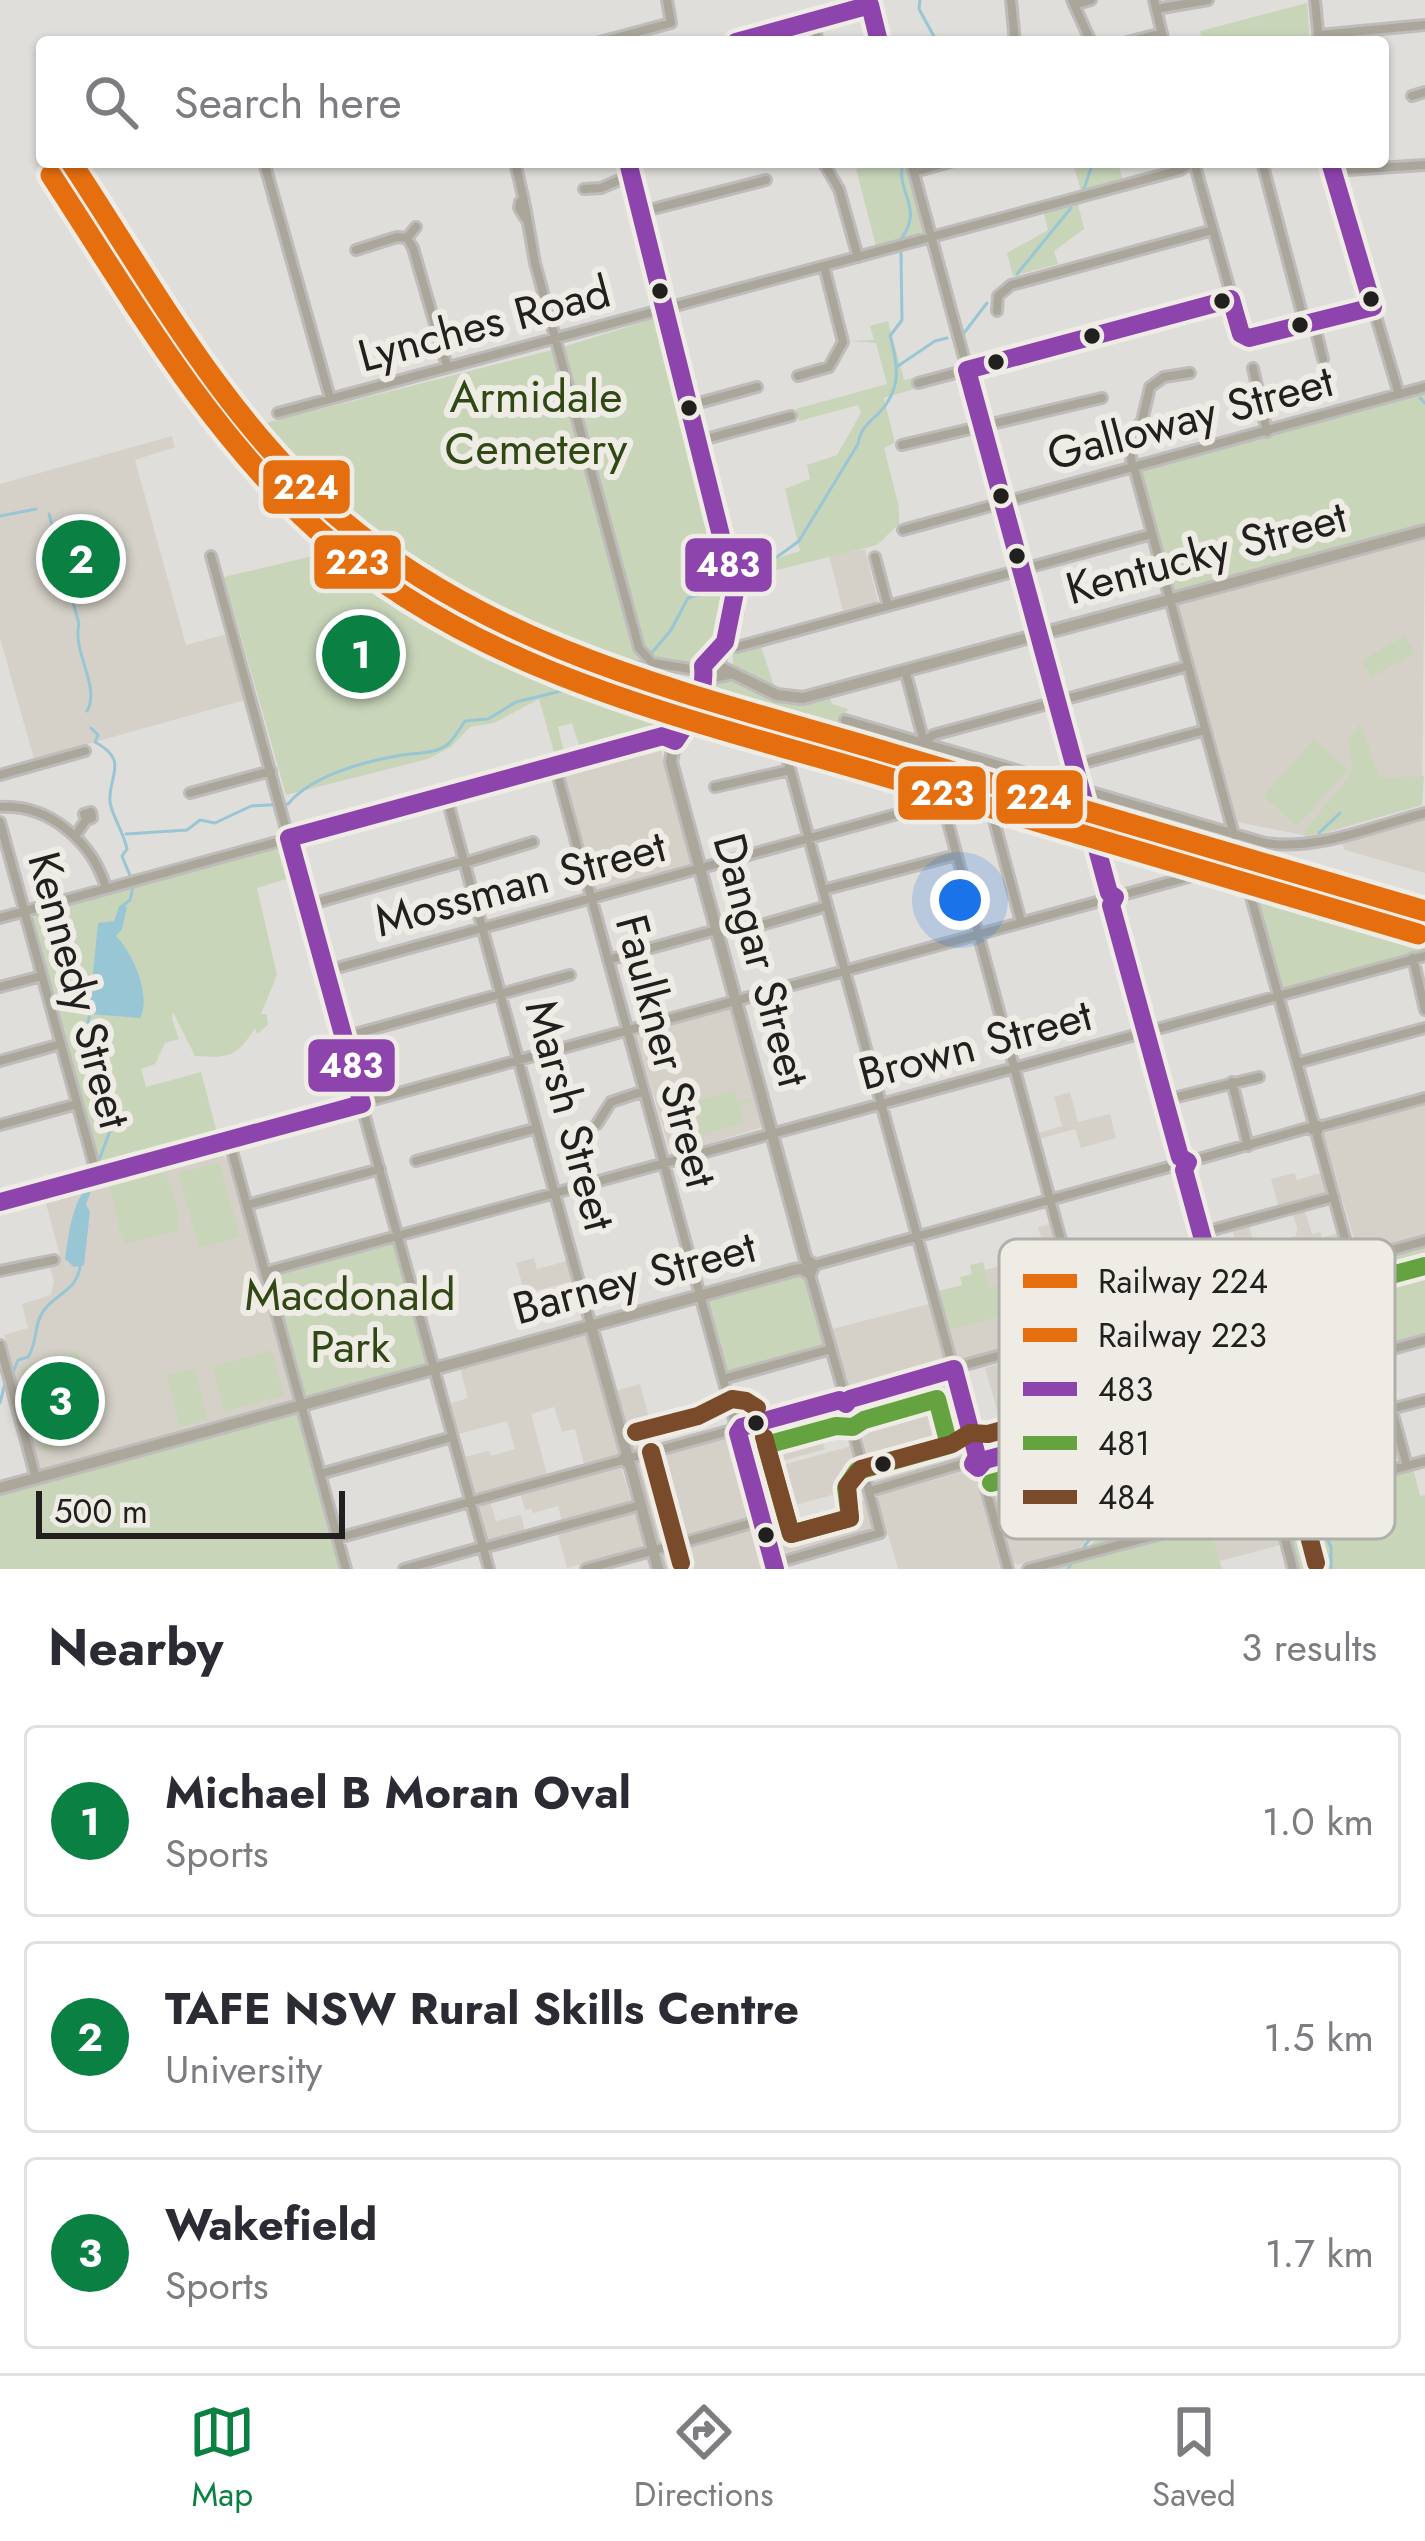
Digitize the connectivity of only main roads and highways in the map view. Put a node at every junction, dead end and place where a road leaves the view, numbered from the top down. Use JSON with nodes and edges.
{"nodes":[{"id":1,"x":1425,"y":531,"type":"edge"},
{"id":2,"x":669,"y":738,"type":"joint"},
{"id":3,"x":808,"y":1267,"type":"joint"},
{"id":4,"x":591,"y":1326,"type":"junction"},
{"id":5,"x":0,"y":1488,"type":"edge"},
{"id":6,"x":658,"y":1569,"type":"edge"}],
"edges":[{"from":1,"to":2,"type":"main road","name":"Kentucky Street"},
{"from":2,"to":3,"type":"main road","name":"Dangar Street"},
{"from":3,"to":4,"type":"main road","name":"Barney Street"},
{"from":4,"to":5,"type":"main road","name":"Barney Street"},
{"from":4,"to":6,"type":"main road","name":"Marsh Street"}]}
